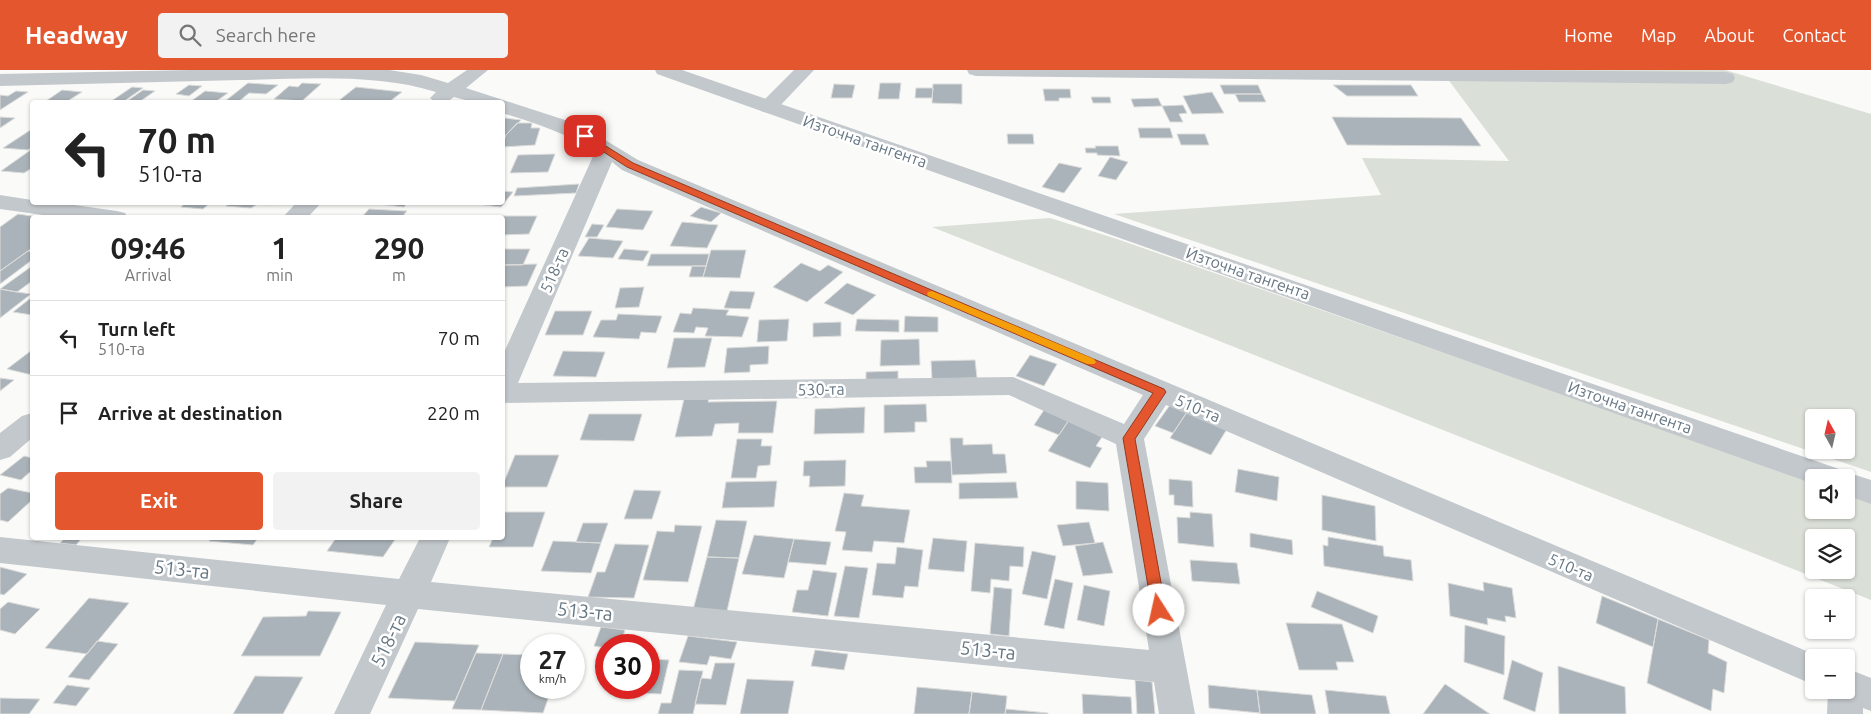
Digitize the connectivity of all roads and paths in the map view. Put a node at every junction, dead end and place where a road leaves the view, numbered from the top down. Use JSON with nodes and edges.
{"nodes":[{"id":1,"x":478,"y":70,"type":"edge"},
{"id":2,"x":664,"y":70,"type":"edge"},
{"id":3,"x":805,"y":70,"type":"edge"},
{"id":4,"x":976,"y":70,"type":"edge"},
{"id":5,"x":1076,"y":71,"type":"edge"},
{"id":6,"x":1726,"y":78,"type":"dead end"},
{"id":7,"x":0,"y":80,"type":"edge"},
{"id":8,"x":452,"y":89,"type":"junction"},
{"id":9,"x":438,"y":100,"type":"edge"},
{"id":10,"x":486,"y":100,"type":"edge"},
{"id":11,"x":505,"y":107,"type":"edge"},
{"id":12,"x":768,"y":107,"type":"junction"},
{"id":13,"x":606,"y":151,"type":"junction"},
{"id":14,"x":0,"y":202,"type":"edge"},
{"id":15,"x":307,"y":205,"type":"edge"},
{"id":16,"x":95,"y":215,"type":"edge"},
{"id":17,"x":296,"y":215,"type":"edge"},
{"id":18,"x":505,"y":381,"type":"edge"},
{"id":19,"x":505,"y":392,"type":"edge"},
{"id":20,"x":1160,"y":392,"type":"junction"},
{"id":21,"x":30,"y":425,"type":"edge"},
{"id":22,"x":1129,"y":438,"type":"junction"},
{"id":23,"x":0,"y":449,"type":"edge"},
{"id":24,"x":1805,"y":469,"type":"edge"},
{"id":25,"x":1855,"y":486,"type":"edge"},
{"id":26,"x":1871,"y":492,"type":"edge"},
{"id":27,"x":434,"y":540,"type":"edge"},
{"id":28,"x":0,"y":550,"type":"edge"},
{"id":29,"x":410,"y":594,"type":"junction"},
{"id":30,"x":1805,"y":666,"type":"edge"},
{"id":31,"x":1170,"y":668,"type":"junction"},
{"id":32,"x":1855,"y":688,"type":"edge"},
{"id":33,"x":1871,"y":695,"type":"edge"},
{"id":34,"x":1846,"y":699,"type":"edge"},
{"id":35,"x":352,"y":714,"type":"edge"},
{"id":36,"x":1177,"y":714,"type":"edge"},
{"id":37,"x":1845,"y":714,"type":"edge"}],
"edges":[{"from":1,"to":8,"type":"street"},
{"from":2,"to":12,"type":"street","name":"Източна тангента"},
{"from":3,"to":12,"type":"street"},
{"from":4,"to":5,"type":"street"},
{"from":5,"to":6,"type":"street"},
{"from":7,"to":8,"type":"street"},
{"from":8,"to":9,"type":"street"},
{"from":8,"to":10,"type":"street"},
{"from":11,"to":13,"type":"street","name":"510-та"},
{"from":12,"to":24,"type":"street","name":"Източна тангента"},
{"from":13,"to":18,"type":"street","name":"518-та"},
{"from":13,"to":20,"type":"street","name":"510-та"},
{"from":14,"to":16,"type":"street"},
{"from":15,"to":17,"type":"street"},
{"from":19,"to":22,"type":"street","name":"530-та"},
{"from":20,"to":22,"type":"street"},
{"from":20,"to":30,"type":"street","name":"510-та"},
{"from":21,"to":23,"type":"street"},
{"from":22,"to":31,"type":"street"},
{"from":25,"to":26,"type":"street"},
{"from":27,"to":29,"type":"street","name":"518-та"},
{"from":28,"to":29,"type":"street","name":"513-та"},
{"from":29,"to":31,"type":"street","name":"513-та"},
{"from":29,"to":35,"type":"street","name":"518-та"},
{"from":31,"to":36,"type":"street"},
{"from":32,"to":33,"type":"street"},
{"from":34,"to":37,"type":"street"}]}
